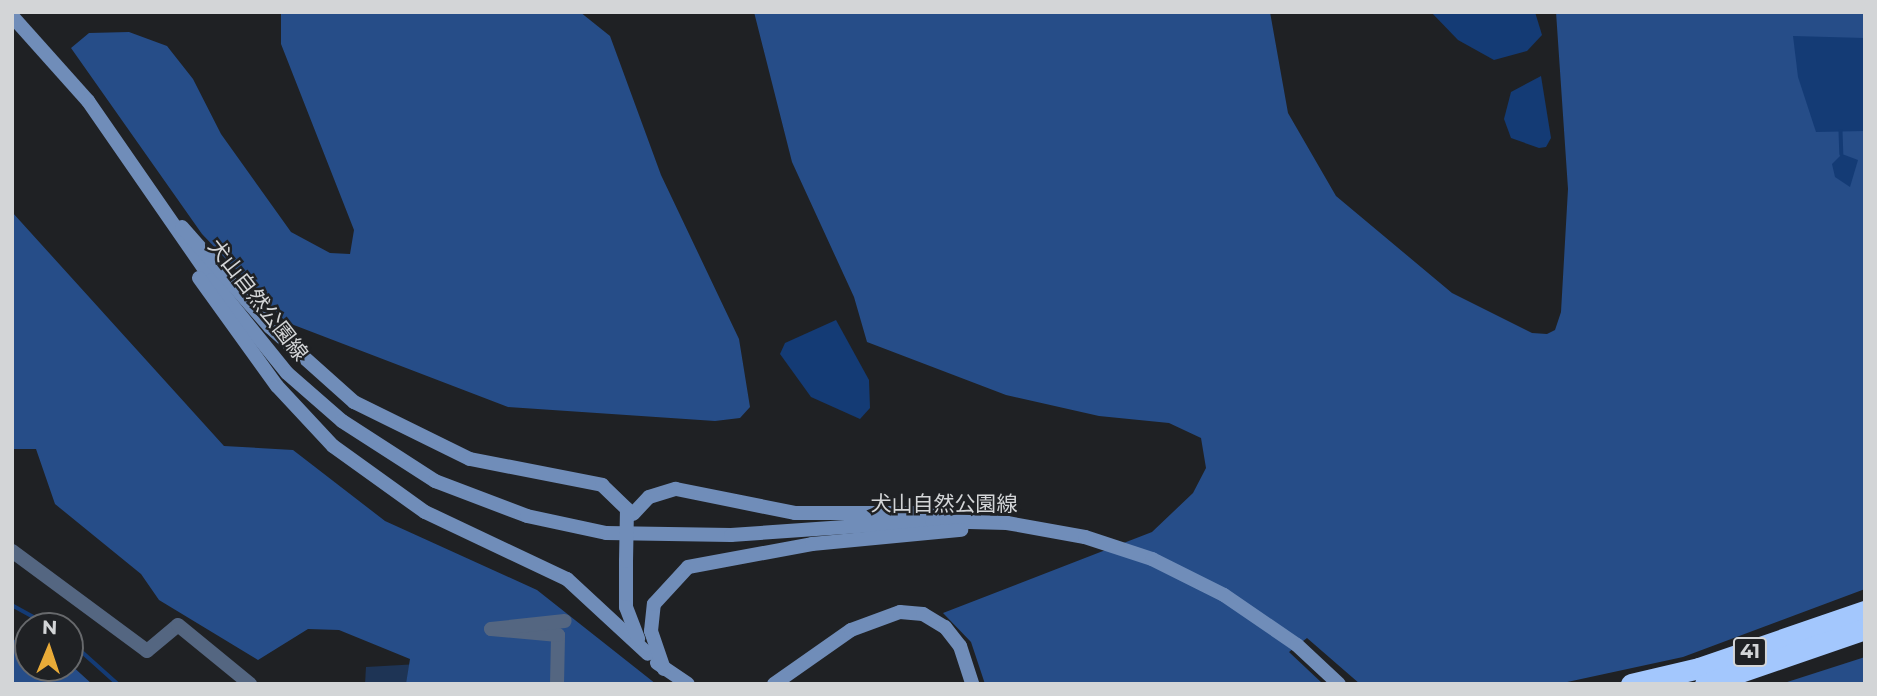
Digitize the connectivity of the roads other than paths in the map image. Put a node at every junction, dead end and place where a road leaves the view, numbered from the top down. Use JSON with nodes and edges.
{"nodes":[{"id":1,"x":12,"y":16,"type":"edge"},
{"id":2,"x":145,"y":182,"type":"junction"},
{"id":3,"x":163,"y":209,"type":"junction"},
{"id":4,"x":630,"y":511,"type":"junction"},
{"id":5,"x":1007,"y":523,"type":"junction"},
{"id":6,"x":12,"y":551,"type":"edge"},
{"id":7,"x":1865,"y":611,"type":"edge"},
{"id":8,"x":565,"y":621,"type":"dead end"},
{"id":9,"x":1865,"y":629,"type":"edge"},
{"id":10,"x":648,"y":654,"type":"junction"},
{"id":11,"x":664,"y":669,"type":"junction"},
{"id":12,"x":250,"y":684,"type":"edge"},
{"id":13,"x":557,"y":684,"type":"edge"},
{"id":14,"x":688,"y":684,"type":"edge"},
{"id":15,"x":774,"y":684,"type":"edge"},
{"id":16,"x":970,"y":684,"type":"edge"},
{"id":17,"x":1339,"y":684,"type":"edge"},
{"id":18,"x":1632,"y":684,"type":"edge"},
{"id":19,"x":1705,"y":684,"type":"edge"}],
"edges":[{"from":1,"to":2,"type":"main road","name":"犬山自然公園線"},
{"from":2,"to":3,"type":"main road","name":"犬山自然公園線"},
{"from":2,"to":10,"type":"main road"},
{"from":3,"to":4,"type":"main road"},
{"from":3,"to":5,"type":"main road","name":"犬山自然公園線"},
{"from":4,"to":5,"type":"main road"},
{"from":4,"to":10,"type":"main road","bridge":true},
{"from":5,"to":11,"type":"main road"},
{"from":5,"to":17,"type":"main road","name":"犬山自然公園線"},
{"from":6,"to":12,"type":"street"},
{"from":7,"to":18,"type":"highway","number":"41"},
{"from":8,"to":13,"type":"street"},
{"from":9,"to":19,"type":"highway","number":"41"},
{"from":10,"to":11,"type":"main road"},
{"from":11,"to":14,"type":"main road"},
{"from":15,"to":16,"type":"main road"}]}
